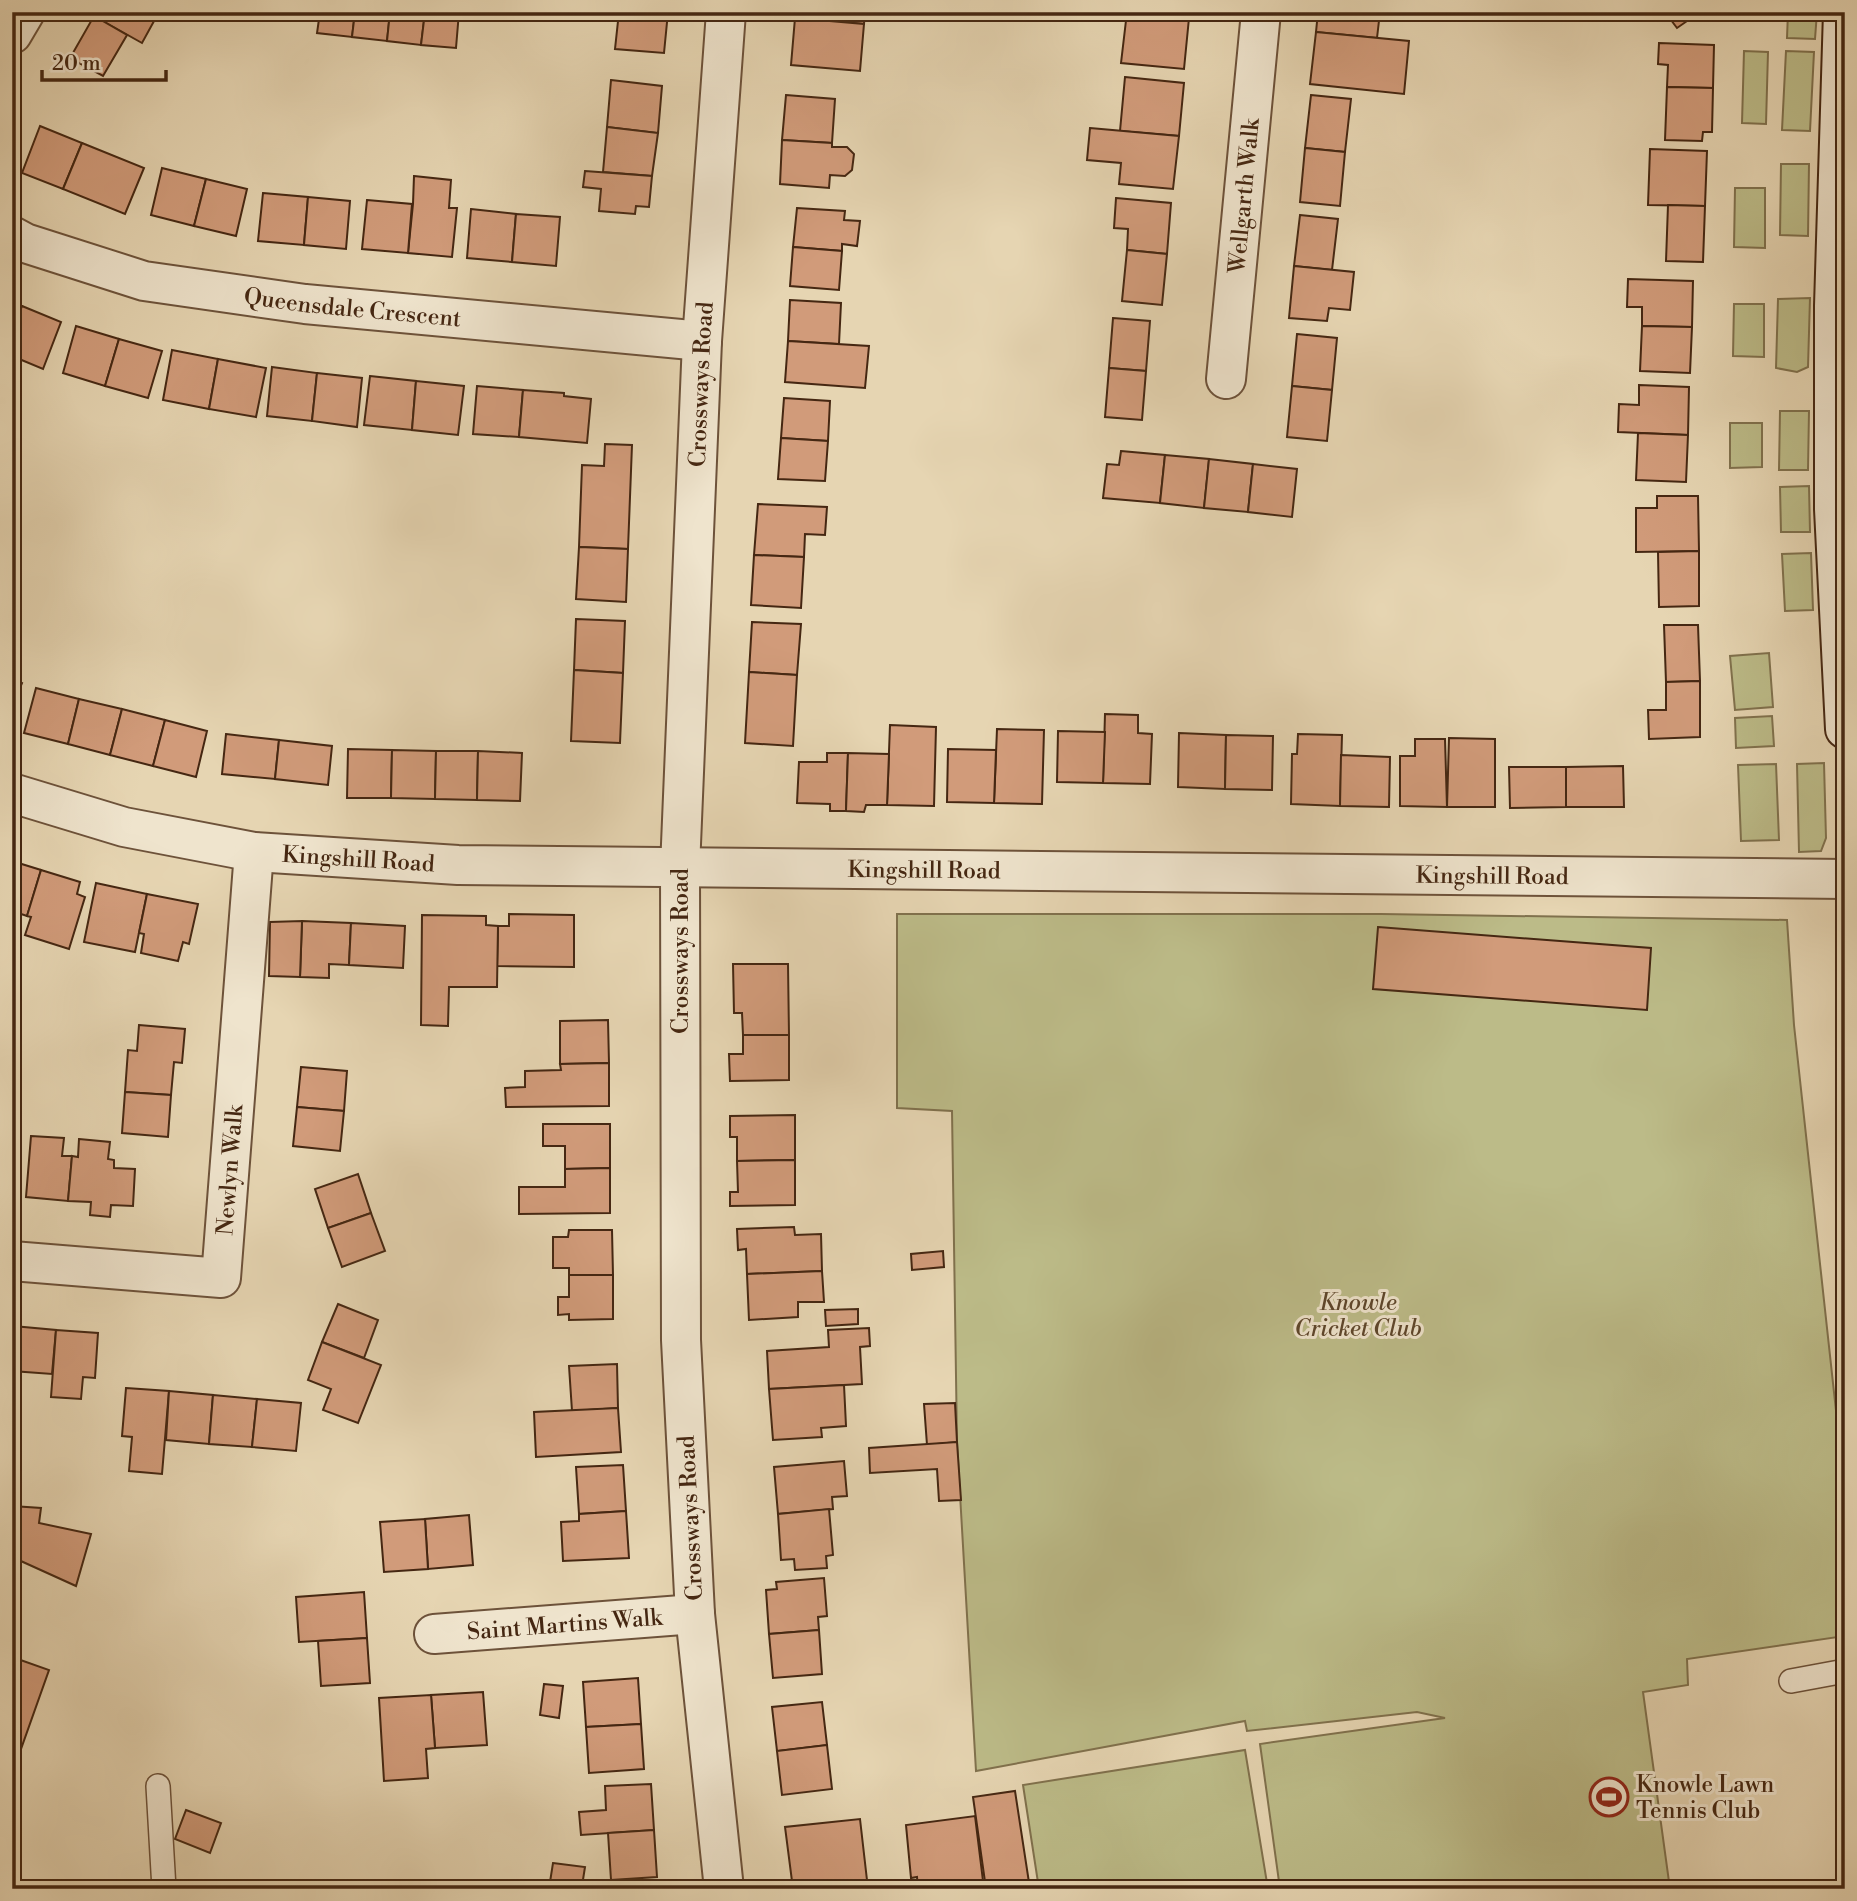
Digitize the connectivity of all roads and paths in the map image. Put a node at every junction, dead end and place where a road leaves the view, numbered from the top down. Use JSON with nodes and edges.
{"nodes":[{"id":1,"x":24,"y":12,"type":"edge"},
{"id":2,"x":726,"y":12,"type":"edge"},
{"id":3,"x":1261,"y":12,"type":"edge"},
{"id":4,"x":1843,"y":12,"type":"edge"},
{"id":5,"x":12,"y":34,"type":"edge"},
{"id":6,"x":12,"y":236,"type":"edge"},
{"id":7,"x":702,"y":341,"type":"junction"},
{"id":8,"x":1226,"y":379,"type":"dead end"},
{"id":9,"x":1841,"y":571,"type":"edge"},
{"id":10,"x":1845,"y":729,"type":"edge"},
{"id":11,"x":12,"y":793,"type":"edge"},
{"id":12,"x":254,"y":852,"type":"junction"},
{"id":13,"x":680,"y":868,"type":"junction"},
{"id":14,"x":1845,"y":879,"type":"edge"},
{"id":15,"x":12,"y":1261,"type":"edge"},
{"id":16,"x":695,"y":1614,"type":"junction"},
{"id":17,"x":434,"y":1634,"type":"dead end"},
{"id":18,"x":1845,"y":1671,"type":"edge"},
{"id":19,"x":1791,"y":1681,"type":"dead end"},
{"id":20,"x":158,"y":1786,"type":"dead end"},
{"id":21,"x":164,"y":1889,"type":"edge"},
{"id":22,"x":724,"y":1889,"type":"edge"}],
"edges":[{"from":1,"to":5,"type":"street"},
{"from":2,"to":7,"type":"street","name":"Crossways Road"},
{"from":3,"to":8,"type":"street","name":"Wellgarth Walk"},
{"from":4,"to":9,"type":"street"},
{"from":6,"to":7,"type":"street","name":"Queensdale Crescent"},
{"from":7,"to":13,"type":"street","name":"Crossways Road"},
{"from":9,"to":10,"type":"street"},
{"from":11,"to":12,"type":"street","name":"Kingshill Road"},
{"from":12,"to":13,"type":"street","name":"Kingshill Road"},
{"from":12,"to":15,"type":"street","name":"Newlyn Walk"},
{"from":13,"to":14,"type":"street","name":"Kingshill Road"},
{"from":13,"to":16,"type":"street","name":"Crossways Road"},
{"from":16,"to":17,"type":"street","name":"Saint Martins Walk"},
{"from":16,"to":22,"type":"street","name":"Crossways Road"},
{"from":18,"to":19,"type":"lane"},
{"from":20,"to":21,"type":"lane"}]}
